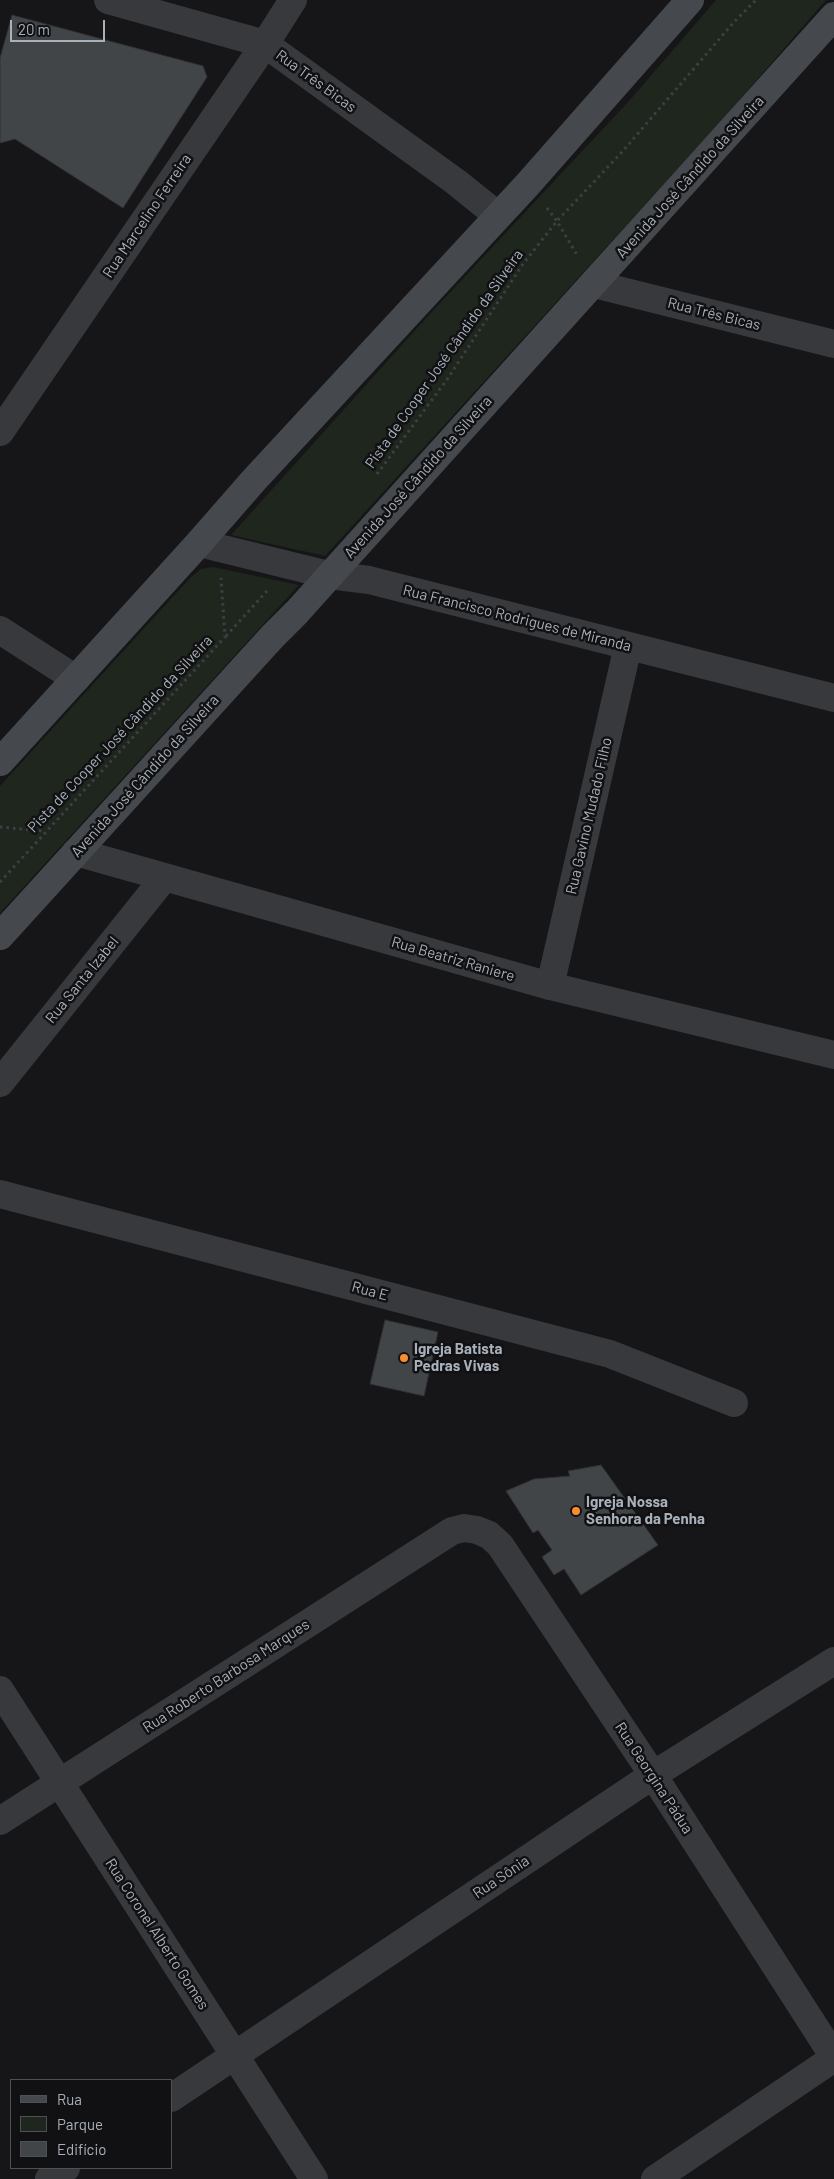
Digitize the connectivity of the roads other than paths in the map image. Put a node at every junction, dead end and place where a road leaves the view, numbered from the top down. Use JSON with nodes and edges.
{"nodes":[{"id":1,"x":108,"y":0,"type":"edge"},
{"id":2,"x":292,"y":0,"type":"edge"},
{"id":3,"x":690,"y":0,"type":"edge"},
{"id":4,"x":834,"y":16,"type":"edge"},
{"id":5,"x":265,"y":44,"type":"junction"},
{"id":6,"x":497,"y":215,"type":"junction"},
{"id":7,"x":594,"y":284,"type":"junction"},
{"id":8,"x":834,"y":344,"type":"edge"},
{"id":9,"x":0,"y":432,"type":"edge"},
{"id":10,"x":199,"y":544,"type":"junction"},
{"id":11,"x":329,"y":575,"type":"junction"},
{"id":12,"x":0,"y":630,"type":"edge"},
{"id":13,"x":628,"y":646,"type":"junction"},
{"id":14,"x":76,"y":679,"type":"junction"},
{"id":15,"x":834,"y":698,"type":"edge"},
{"id":16,"x":0,"y":762,"type":"edge"},
{"id":17,"x":76,"y":852,"type":"junction"},
{"id":18,"x":164,"y":878,"type":"junction"},
{"id":19,"x":0,"y":936,"type":"edge"},
{"id":20,"x":550,"y":986,"type":"junction"},
{"id":21,"x":834,"y":1055,"type":"edge"},
{"id":22,"x":0,"y":1082,"type":"edge"},
{"id":23,"x":0,"y":1194,"type":"edge"},
{"id":24,"x":734,"y":1403,"type":"dead end"},
{"id":25,"x":452,"y":1531,"type":"joint"},
{"id":26,"x":834,"y":1661,"type":"edge"},
{"id":27,"x":0,"y":1690,"type":"edge"},
{"id":28,"x":653,"y":1774,"type":"junction"},
{"id":29,"x":59,"y":1784,"type":"junction"},
{"id":30,"x":0,"y":1821,"type":"edge"},
{"id":31,"x":236,"y":2056,"type":"junction"},
{"id":32,"x":834,"y":2057,"type":"edge"},
{"id":33,"x":172,"y":2097,"type":"edge"},
{"id":34,"x":64,"y":2169,"type":"edge"},
{"id":35,"x":49,"y":2179,"type":"edge"},
{"id":36,"x":314,"y":2179,"type":"edge"},
{"id":37,"x":655,"y":2179,"type":"edge"}],
"edges":[{"from":1,"to":5,"type":"street","name":"Rua Três Bicas"},
{"from":2,"to":5,"type":"street","name":"Rua Marcelino Ferreira"},
{"from":3,"to":6,"type":"main road"},
{"from":4,"to":7,"type":"main road","name":"Avenida José Cândido da Silveira"},
{"from":5,"to":6,"type":"street","name":"Rua Três Bicas"},
{"from":5,"to":9,"type":"street","name":"Rua Marcelino Ferreira"},
{"from":6,"to":10,"type":"main road"},
{"from":7,"to":8,"type":"street","name":"Rua Três Bicas"},
{"from":7,"to":11,"type":"main road","name":"Avenida José Cândido da Silveira"},
{"from":10,"to":11,"type":"street","name":"Rua Francisco Rodrigues de Miranda"},
{"from":10,"to":14,"type":"main road"},
{"from":11,"to":13,"type":"street","name":"Rua Francisco Rodrigues de Miranda"},
{"from":11,"to":17,"type":"main road","name":"Avenida José Cândido da Silveira"},
{"from":12,"to":14,"type":"street"},
{"from":13,"to":15,"type":"street","name":"Rua Francisco Rodrigues de Miranda"},
{"from":13,"to":20,"type":"street","name":"Rua Gavino Mudado Filho"},
{"from":14,"to":16,"type":"main road"},
{"from":17,"to":18,"type":"street","name":"Rua Beatriz Raniere"},
{"from":17,"to":19,"type":"main road","name":"Avenida José Cândido da Silveira"},
{"from":18,"to":20,"type":"street","name":"Rua Beatriz Raniere"},
{"from":18,"to":22,"type":"street","name":"Rua Santa Izabel"},
{"from":20,"to":21,"type":"street","name":"Rua Beatriz Raniere"},
{"from":23,"to":24,"type":"street","name":"Rua E"},
{"from":25,"to":28,"type":"street","name":"Rua Georgina Pádua"},
{"from":25,"to":29,"type":"street","name":"Rua Roberto Barbosa Marques"},
{"from":26,"to":28,"type":"street","name":"Rua Sônia"},
{"from":27,"to":29,"type":"street","name":"Rua Coronel Alberto Gomes"},
{"from":28,"to":31,"type":"street","name":"Rua Sônia"},
{"from":28,"to":32,"type":"street","name":"Rua Georgina Pádua"},
{"from":29,"to":30,"type":"street","name":"Rua Roberto Barbosa Marques"},
{"from":29,"to":31,"type":"street","name":"Rua Coronel Alberto Gomes"},
{"from":31,"to":33,"type":"street","name":"Rua Sônia"},
{"from":31,"to":36,"type":"street","name":"Rua Coronel Alberto Gomes"},
{"from":32,"to":37,"type":"street"},
{"from":34,"to":35,"type":"street"}]}
